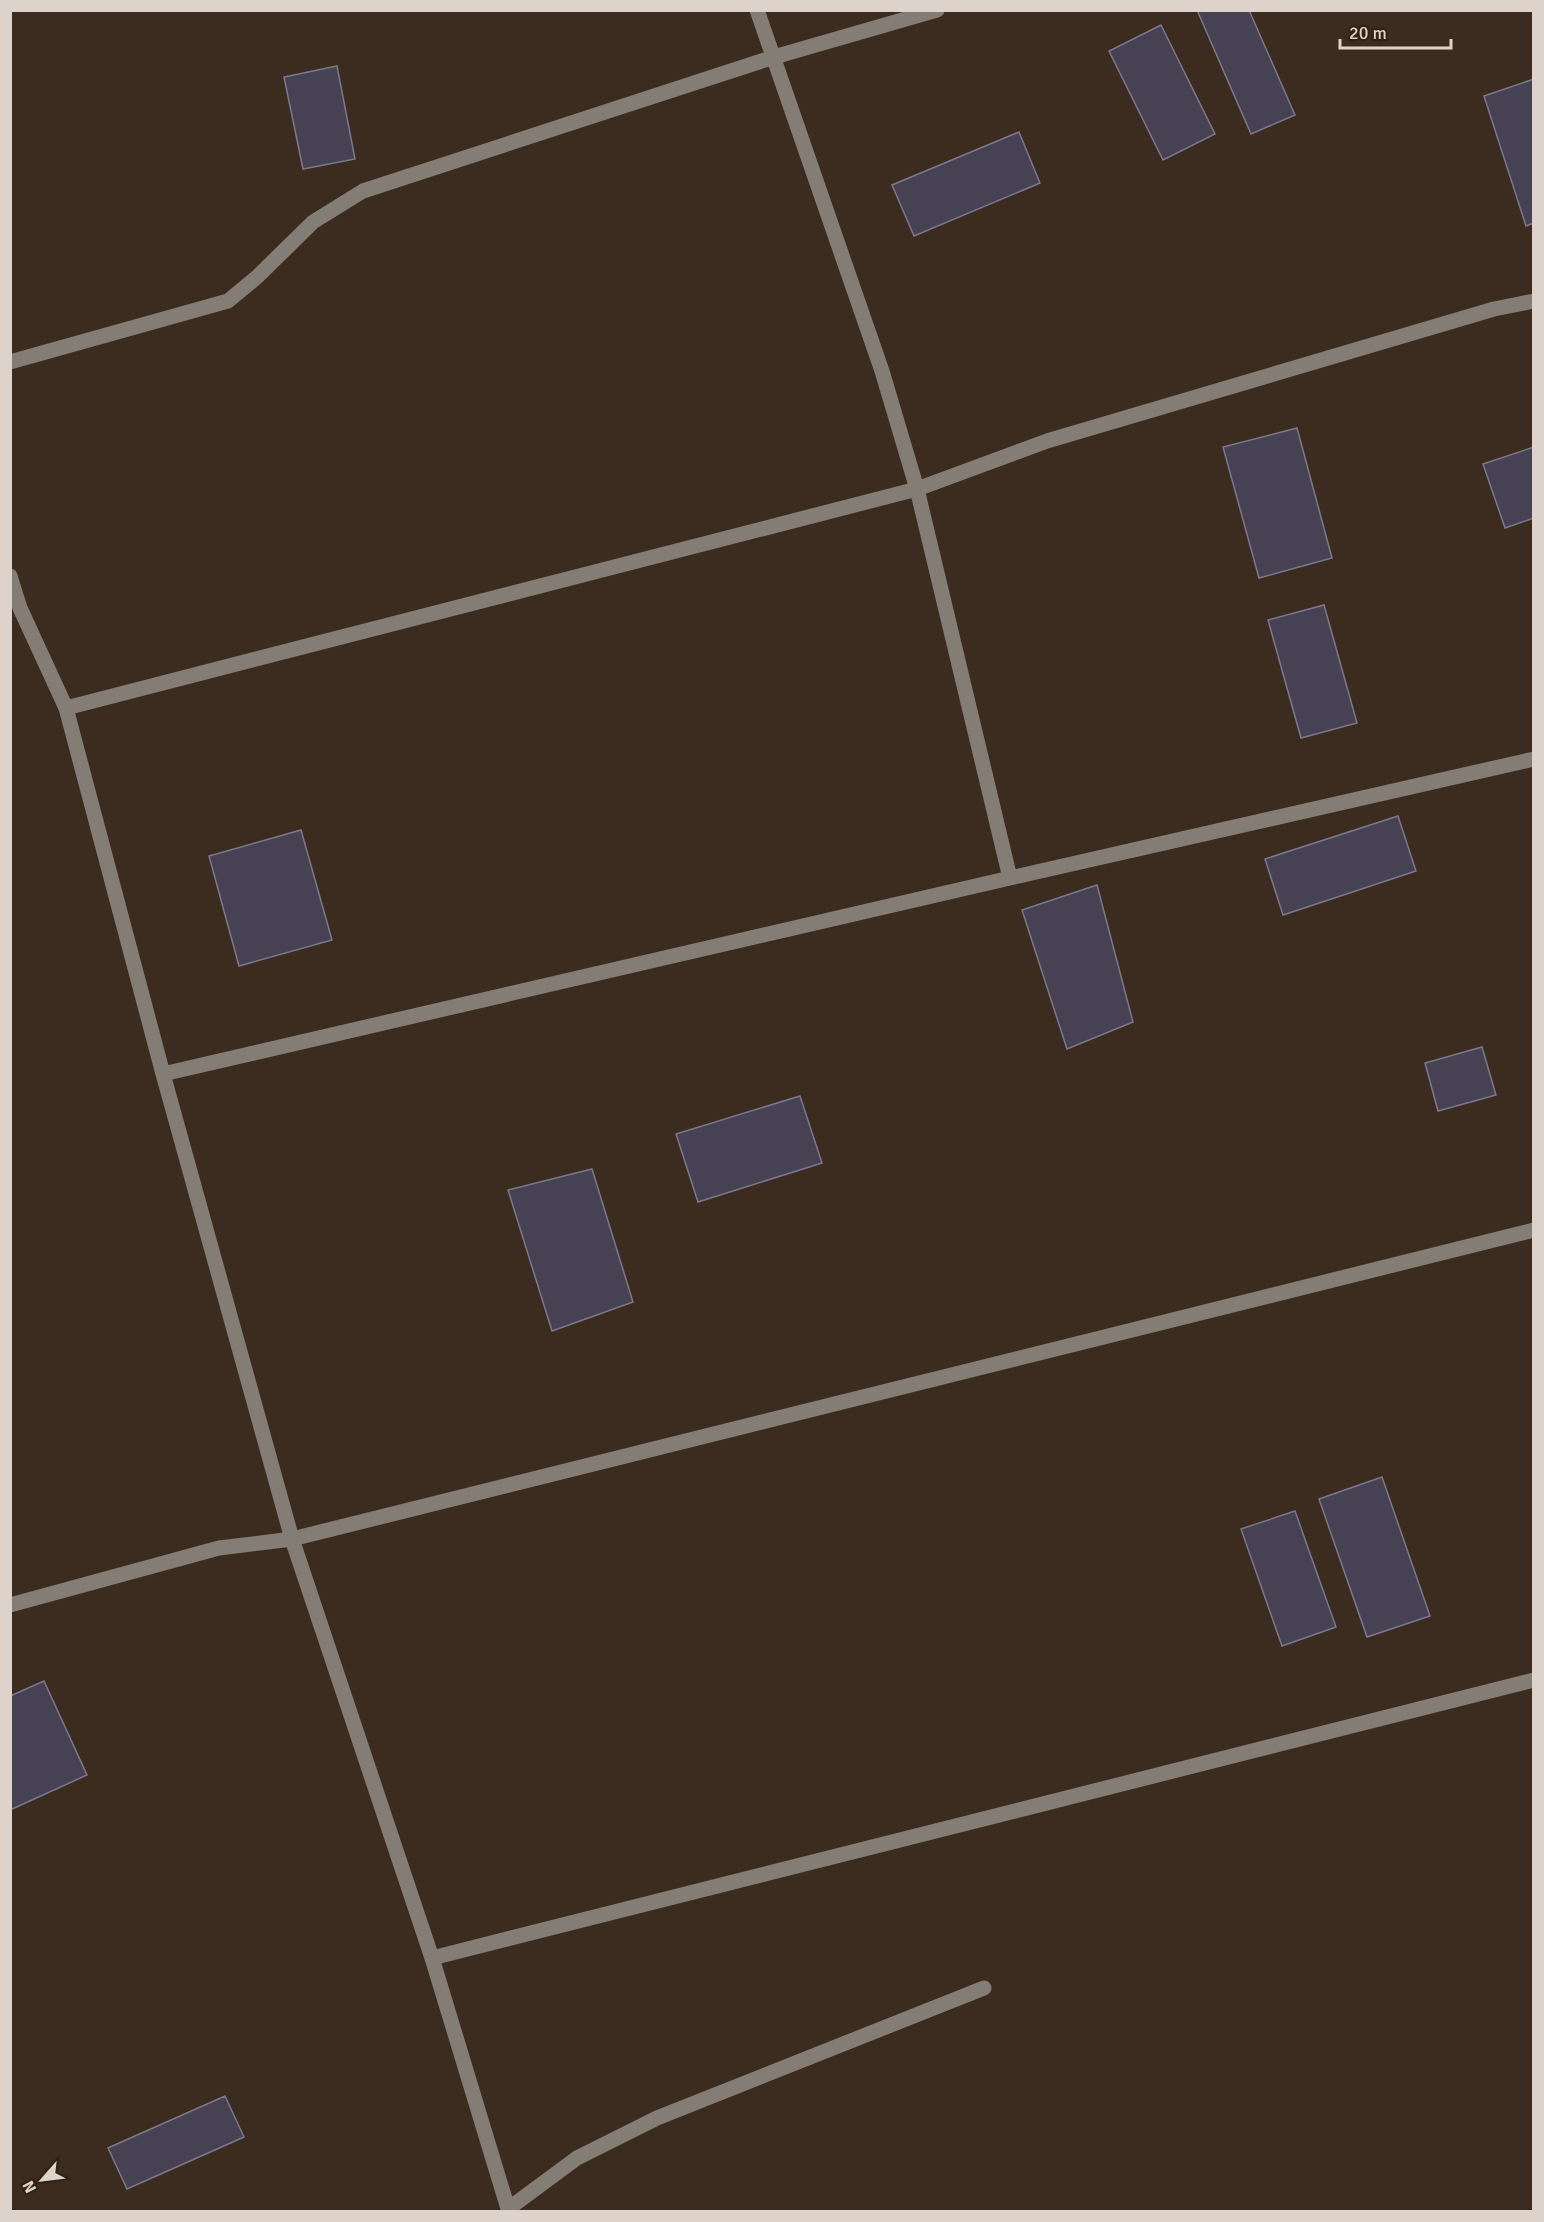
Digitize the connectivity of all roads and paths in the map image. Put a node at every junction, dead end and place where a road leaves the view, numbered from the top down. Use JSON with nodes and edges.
{"nodes":[{"id":1,"x":758,"y":10,"type":"edge"},
{"id":2,"x":937,"y":10,"type":"edge"},
{"id":3,"x":774,"y":57,"type":"junction"},
{"id":4,"x":1533,"y":301,"type":"edge"},
{"id":5,"x":10,"y":362,"type":"edge"},
{"id":6,"x":918,"y":489,"type":"junction"},
{"id":7,"x":10,"y":576,"type":"edge"},
{"id":8,"x":15,"y":609,"type":"edge"},
{"id":9,"x":66,"y":708,"type":"junction"},
{"id":10,"x":1533,"y":759,"type":"edge"},
{"id":11,"x":1010,"y":878,"type":"junction"},
{"id":12,"x":164,"y":1074,"type":"junction"},
{"id":13,"x":1533,"y":1230,"type":"edge"},
{"id":14,"x":292,"y":1539,"type":"junction"},
{"id":15,"x":10,"y":1605,"type":"edge"},
{"id":16,"x":1533,"y":1680,"type":"edge"},
{"id":17,"x":432,"y":1958,"type":"junction"},
{"id":18,"x":984,"y":1988,"type":"dead end"},
{"id":19,"x":509,"y":2210,"type":"edge"}],
"edges":[{"from":1,"to":3,"type":"street"},
{"from":2,"to":3,"type":"street"},
{"from":3,"to":5,"type":"street"},
{"from":3,"to":6,"type":"street"},
{"from":4,"to":6,"type":"street"},
{"from":6,"to":9,"type":"street"},
{"from":6,"to":11,"type":"street"},
{"from":7,"to":8,"type":"street"},
{"from":8,"to":9,"type":"street"},
{"from":9,"to":12,"type":"street"},
{"from":10,"to":11,"type":"street"},
{"from":11,"to":12,"type":"street"},
{"from":12,"to":14,"type":"street"},
{"from":13,"to":14,"type":"street"},
{"from":14,"to":15,"type":"street"},
{"from":14,"to":17,"type":"street"},
{"from":16,"to":17,"type":"street"},
{"from":17,"to":19,"type":"street"},
{"from":18,"to":19,"type":"street"}]}
